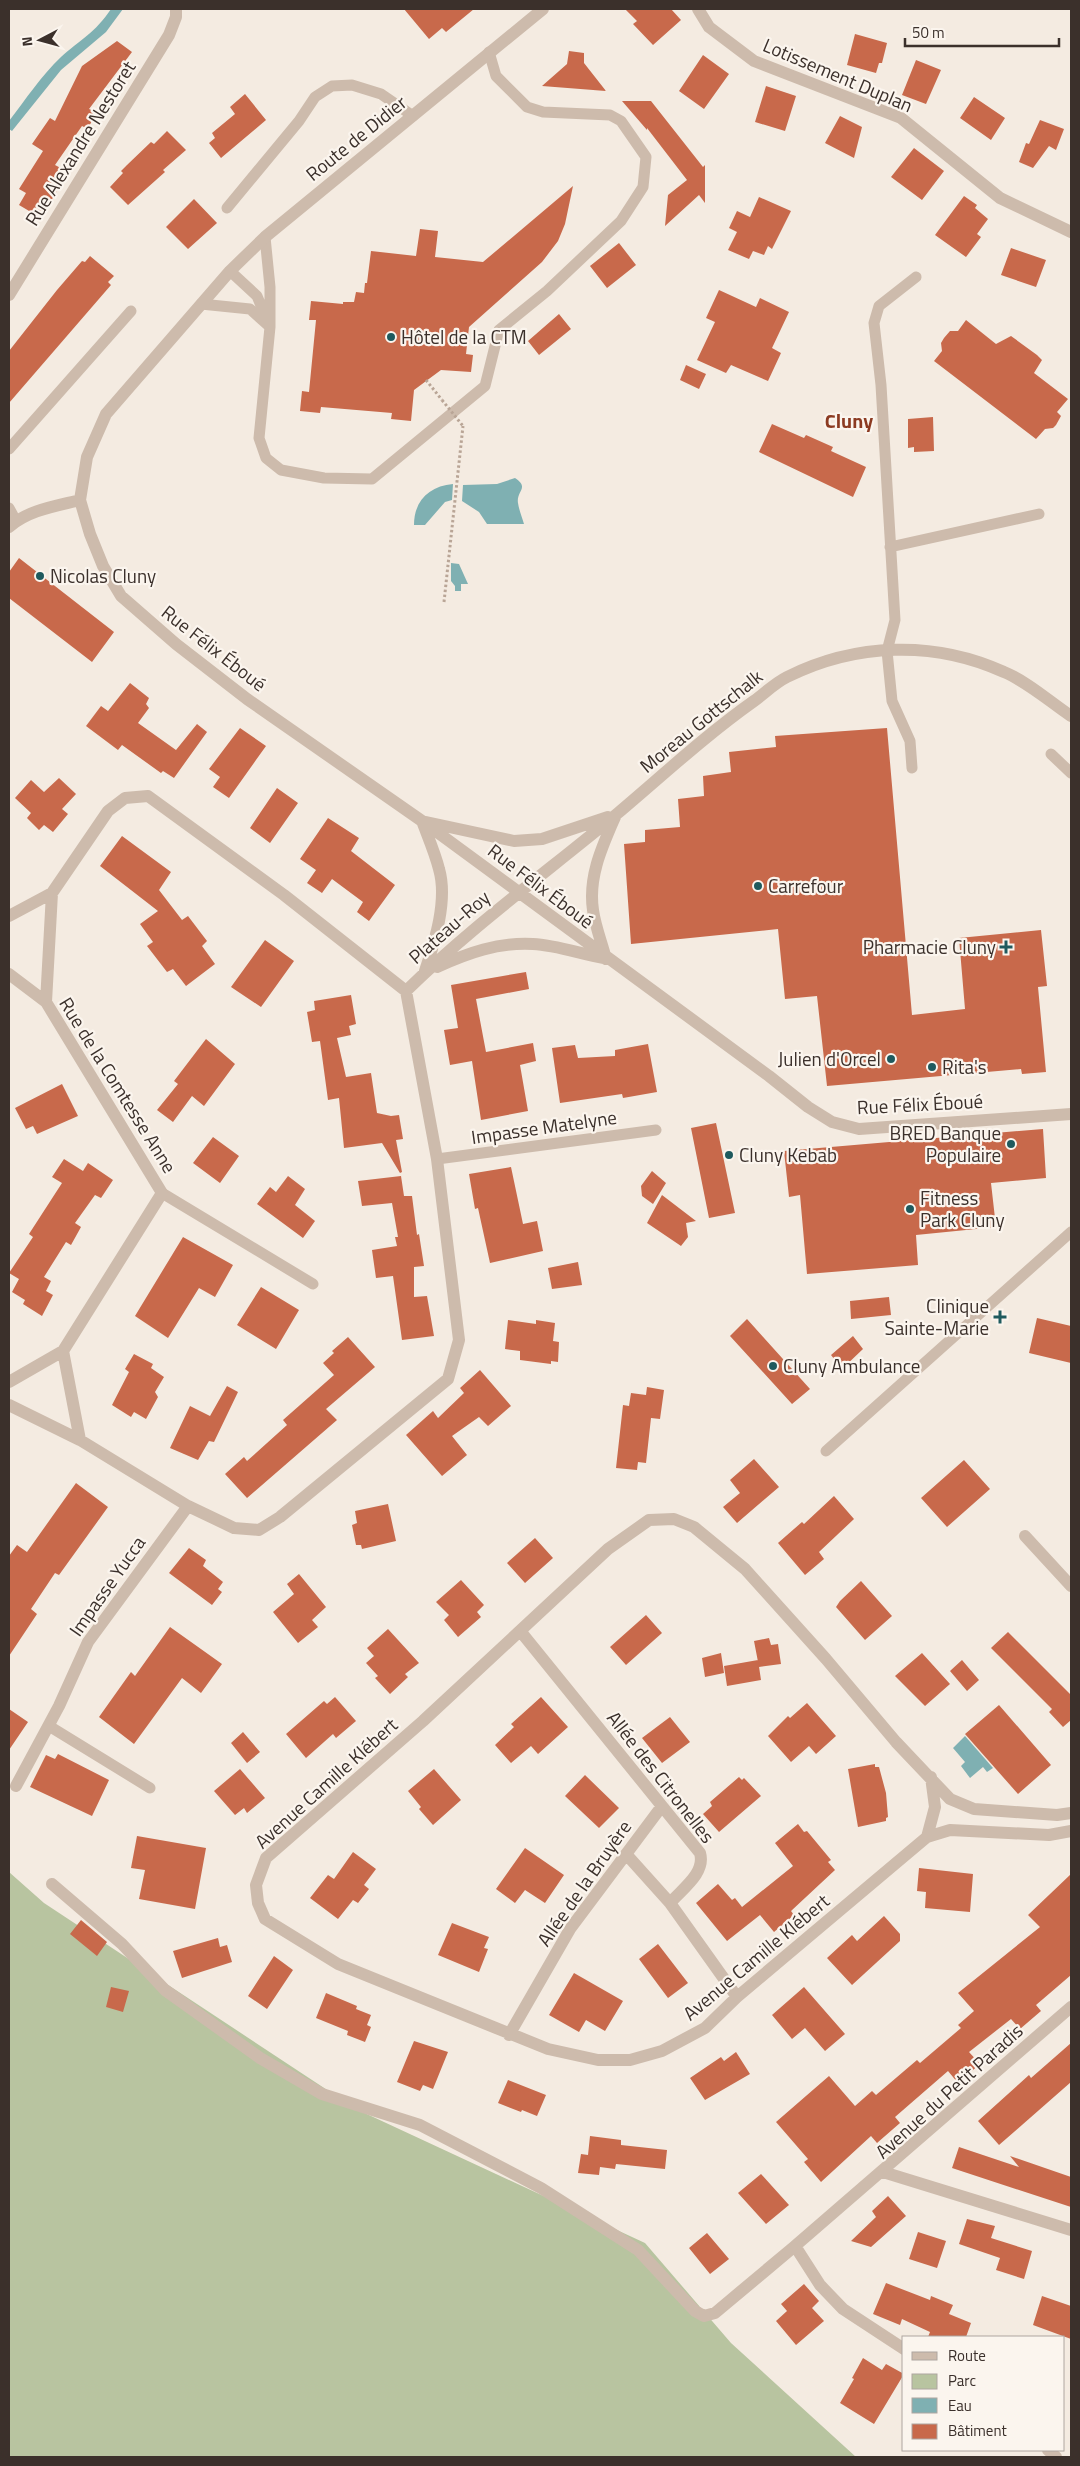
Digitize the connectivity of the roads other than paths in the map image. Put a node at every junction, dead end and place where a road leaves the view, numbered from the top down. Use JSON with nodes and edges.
{"nodes":[{"id":1,"x":176,"y":9,"type":"edge"},
{"id":2,"x":543,"y":9,"type":"edge"},
{"id":3,"x":698,"y":9,"type":"edge"},
{"id":4,"x":489,"y":52,"type":"junction"},
{"id":5,"x":413,"y":116,"type":"junction"},
{"id":6,"x":227,"y":208,"type":"dead end"},
{"id":7,"x":1071,"y":232,"type":"edge"},
{"id":8,"x":265,"y":237,"type":"junction"},
{"id":9,"x":230,"y":271,"type":"junction"},
{"id":10,"x":916,"y":277,"type":"dead end"},
{"id":11,"x":9,"y":295,"type":"edge"},
{"id":12,"x":201,"y":304,"type":"junction"},
{"id":13,"x":131,"y":311,"type":"dead end"},
{"id":14,"x":270,"y":326,"type":"junction"},
{"id":15,"x":9,"y":449,"type":"edge"},
{"id":16,"x":80,"y":500,"type":"junction"},
{"id":17,"x":9,"y":508,"type":"edge"},
{"id":18,"x":1039,"y":514,"type":"dead end"},
{"id":19,"x":13,"y":524,"type":"edge"},
{"id":20,"x":890,"y":547,"type":"junction"},
{"id":21,"x":887,"y":650,"type":"junction"},
{"id":22,"x":1071,"y":716,"type":"edge"},
{"id":23,"x":1051,"y":754,"type":"dead end"},
{"id":24,"x":912,"y":768,"type":"dead end"},
{"id":25,"x":1071,"y":773,"type":"edge"},
{"id":26,"x":616,"y":815,"type":"junction"},
{"id":27,"x":422,"y":822,"type":"junction"},
{"id":28,"x":52,"y":893,"type":"junction"},
{"id":29,"x":518,"y":893,"type":"junction"},
{"id":30,"x":9,"y":916,"type":"edge"},
{"id":31,"x":606,"y":959,"type":"junction"},
{"id":32,"x":425,"y":972,"type":"junction"},
{"id":33,"x":9,"y":974,"type":"edge"},
{"id":34,"x":406,"y":991,"type":"junction"},
{"id":35,"x":46,"y":1002,"type":"junction"},
{"id":36,"x":1071,"y":1114,"type":"edge"},
{"id":37,"x":656,"y":1130,"type":"dead end"},
{"id":38,"x":436,"y":1159,"type":"junction"},
{"id":39,"x":162,"y":1193,"type":"junction"},
{"id":40,"x":1071,"y":1232,"type":"edge"},
{"id":41,"x":313,"y":1284,"type":"dead end"},
{"id":42,"x":63,"y":1351,"type":"junction"},
{"id":43,"x":9,"y":1382,"type":"edge"},
{"id":44,"x":9,"y":1405,"type":"edge"},
{"id":45,"x":80,"y":1440,"type":"junction"},
{"id":46,"x":826,"y":1451,"type":"dead end"},
{"id":47,"x":188,"y":1506,"type":"junction"},
{"id":48,"x":1025,"y":1536,"type":"dead end"},
{"id":49,"x":1071,"y":1586,"type":"edge"},
{"id":50,"x":520,"y":1632,"type":"junction"},
{"id":51,"x":48,"y":1726,"type":"junction"},
{"id":52,"x":931,"y":1778,"type":"junction"},
{"id":53,"x":16,"y":1786,"type":"dead end"},
{"id":54,"x":150,"y":1788,"type":"dead end"},
{"id":55,"x":662,"y":1806,"type":"junction"},
{"id":56,"x":1071,"y":1813,"type":"edge"},
{"id":57,"x":1071,"y":1831,"type":"edge"},
{"id":58,"x":927,"y":1836,"type":"junction"},
{"id":59,"x":626,"y":1854,"type":"junction"},
{"id":60,"x":52,"y":1884,"type":"dead end"},
{"id":61,"x":670,"y":1903,"type":"junction"},
{"id":62,"x":737,"y":1997,"type":"junction"},
{"id":63,"x":1071,"y":2007,"type":"edge"},
{"id":64,"x":509,"y":2035,"type":"junction"},
{"id":65,"x":883,"y":2172,"type":"junction"},
{"id":66,"x":1071,"y":2230,"type":"edge"},
{"id":67,"x":795,"y":2246,"type":"junction"},
{"id":68,"x":902,"y":2348,"type":"edge"}],
"edges":[{"from":1,"to":11,"type":"street","name":"Rue Alexandre Nestoret"},
{"from":2,"to":4,"type":"street","name":"Route de Didier"},
{"from":3,"to":7,"type":"street","name":"Lotissement Duplan"},
{"from":4,"to":5,"type":"street","name":"Route de Didier"},
{"from":4,"to":14,"type":"lane"},
{"from":5,"to":6,"type":"lane"},
{"from":5,"to":8,"type":"street","name":"Route de Didier"},
{"from":8,"to":9,"type":"street","name":"Route de Didier"},
{"from":8,"to":14,"type":"lane"},
{"from":9,"to":12,"type":"street","name":"Route de Didier"},
{"from":9,"to":14,"type":"lane"},
{"from":10,"to":20,"type":"lane"},
{"from":12,"to":14,"type":"lane"},
{"from":12,"to":16,"type":"street","name":"Route de Didier"},
{"from":13,"to":15,"type":"lane"},
{"from":16,"to":19,"type":"street"},
{"from":16,"to":27,"type":"street","name":"Rue Félix Éboué"},
{"from":17,"to":19,"type":"lane"},
{"from":18,"to":20,"type":"lane"},
{"from":20,"to":21,"type":"lane"},
{"from":21,"to":22,"type":"street","name":"Moreau Gottschalk"},
{"from":21,"to":24,"type":"lane"},
{"from":21,"to":26,"type":"street","name":"Moreau Gottschalk"},
{"from":23,"to":25,"type":"lane"},
{"from":26,"to":27,"type":"street"},
{"from":26,"to":29,"type":"street","name":"Moreau Gottschalk"},
{"from":26,"to":31,"type":"street"},
{"from":27,"to":29,"type":"street","name":"Rue Félix Éboué"},
{"from":27,"to":32,"type":"street"},
{"from":28,"to":30,"type":"street"},
{"from":28,"to":34,"type":"street"},
{"from":28,"to":35,"type":"street"},
{"from":29,"to":31,"type":"street","name":"Rue Félix Éboué"},
{"from":29,"to":32,"type":"street","name":"Plateau-Roy"},
{"from":31,"to":32,"type":"street"},
{"from":31,"to":36,"type":"street","name":"Rue Félix Éboué"},
{"from":32,"to":34,"type":"street","name":"Plateau-Roy"},
{"from":33,"to":35,"type":"street","name":"Rue de la Comtesse Anne"},
{"from":34,"to":38,"type":"street"},
{"from":35,"to":39,"type":"street","name":"Rue de la Comtesse Anne"},
{"from":37,"to":38,"type":"lane","name":"Impasse Matelyne"},
{"from":38,"to":47,"type":"street"},
{"from":39,"to":41,"type":"lane"},
{"from":39,"to":42,"type":"street","name":"Rue de la Comtesse Anne"},
{"from":40,"to":46,"type":"lane"},
{"from":42,"to":43,"type":"street","name":"Rue de la Comtesse Anne"},
{"from":42,"to":45,"type":"street"},
{"from":44,"to":45,"type":"street"},
{"from":45,"to":47,"type":"street"},
{"from":47,"to":51,"type":"street","name":"Impasse Yucca"},
{"from":48,"to":49,"type":"street"},
{"from":50,"to":52,"type":"street","name":"Avenue Camille Klébert"},
{"from":50,"to":55,"type":"street","name":"Allée des Citronelles"},
{"from":50,"to":64,"type":"street","name":"Avenue Camille Klébert"},
{"from":51,"to":53,"type":"street","name":"Impasse Yucca"},
{"from":51,"to":54,"type":"lane"},
{"from":52,"to":56,"type":"street","name":"Avenue Camille Klébert"},
{"from":52,"to":58,"type":"street"},
{"from":55,"to":59,"type":"street","name":"Allée de la Bruyère"},
{"from":55,"to":61,"type":"street","name":"Allée des Citronelles"},
{"from":57,"to":58,"type":"street","name":"Avenue Camille Klébert"},
{"from":58,"to":62,"type":"street","name":"Avenue Camille Klébert"},
{"from":59,"to":61,"type":"street"},
{"from":59,"to":64,"type":"street","name":"Allée de la Bruyère"},
{"from":60,"to":67,"type":"street"},
{"from":61,"to":62,"type":"street"},
{"from":62,"to":64,"type":"street","name":"Avenue Camille Klébert"},
{"from":63,"to":65,"type":"street","name":"Avenue du Petit Paradis"},
{"from":65,"to":66,"type":"street","name":"Avenue du Petit Paradis"},
{"from":65,"to":67,"type":"street"},
{"from":67,"to":68,"type":"street"}]}
